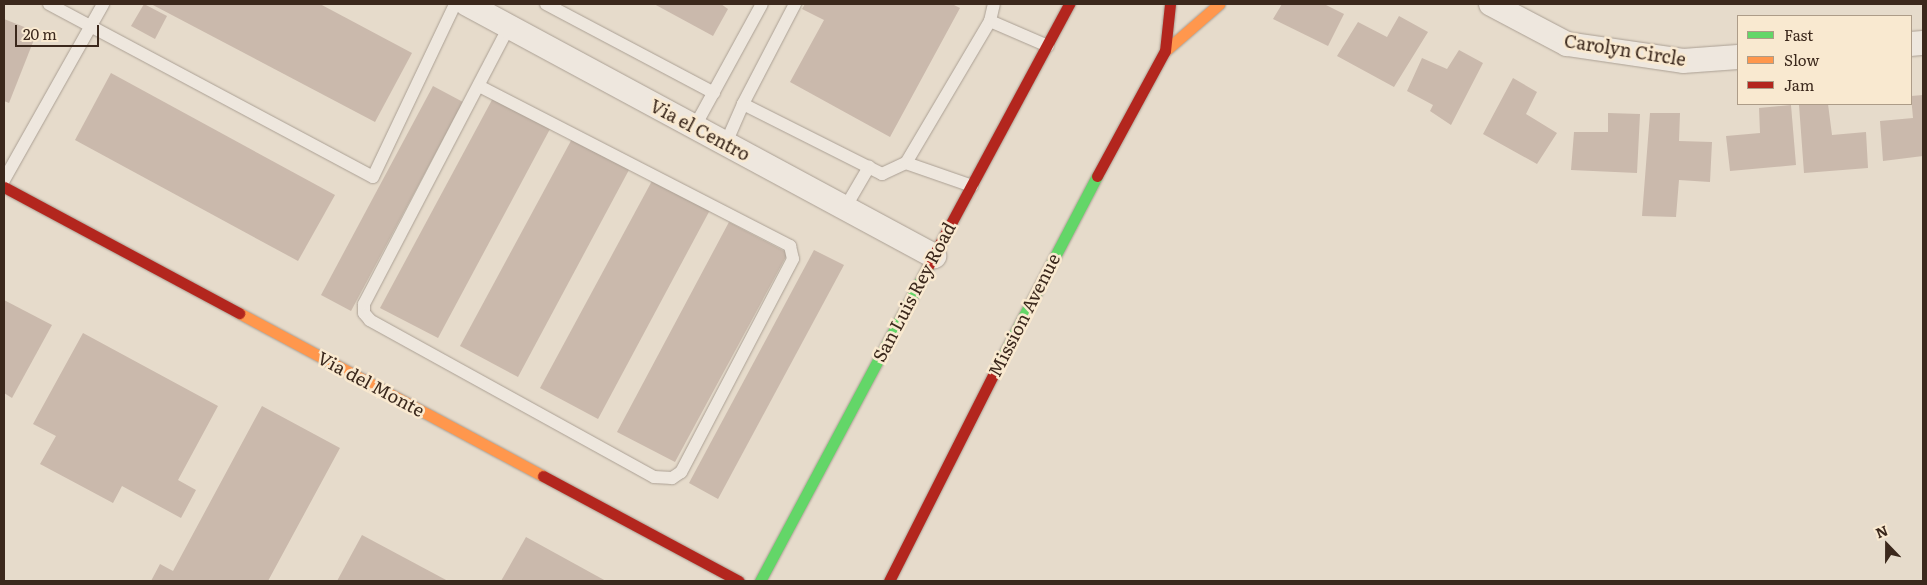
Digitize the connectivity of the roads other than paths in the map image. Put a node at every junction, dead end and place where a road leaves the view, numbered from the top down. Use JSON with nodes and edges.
{"nodes":[{"id":1,"x":49,"y":4,"type":"edge"},
{"id":2,"x":103,"y":4,"type":"edge"},
{"id":3,"x":455,"y":4,"type":"edge"},
{"id":4,"x":546,"y":4,"type":"edge"},
{"id":5,"x":762,"y":4,"type":"edge"},
{"id":6,"x":795,"y":4,"type":"edge"},
{"id":7,"x":994,"y":4,"type":"edge"},
{"id":8,"x":1069,"y":4,"type":"edge"},
{"id":9,"x":1170,"y":4,"type":"edge"},
{"id":10,"x":1219,"y":4,"type":"edge"},
{"id":11,"x":1491,"y":4,"type":"edge"},
{"id":12,"x":475,"y":6,"type":"edge"},
{"id":13,"x":990,"y":21,"type":"junction"},
{"id":14,"x":91,"y":25,"type":"junction"},
{"id":15,"x":510,"y":27,"type":"junction"},
{"id":16,"x":1048,"y":46,"type":"junction"},
{"id":17,"x":1165,"y":51,"type":"junction"},
{"id":18,"x":1737,"y":57,"type":"edge"},
{"id":19,"x":480,"y":86,"type":"junction"},
{"id":20,"x":714,"y":93,"type":"junction"},
{"id":21,"x":743,"y":104,"type":"junction"},
{"id":22,"x":694,"y":128,"type":"junction"},
{"id":23,"x":726,"y":143,"type":"junction"},
{"id":24,"x":906,"y":163,"type":"junction"},
{"id":25,"x":869,"y":167,"type":"junction"},
{"id":26,"x":4,"y":180,"type":"edge"},
{"id":27,"x":972,"y":186,"type":"junction"},
{"id":28,"x":4,"y":187,"type":"edge"},
{"id":29,"x":845,"y":208,"type":"junction"},
{"id":30,"x":934,"y":256,"type":"junction"},
{"id":31,"x":739,"y":581,"type":"edge"},
{"id":32,"x":760,"y":581,"type":"edge"},
{"id":33,"x":889,"y":581,"type":"edge"}],
"edges":[{"from":1,"to":14,"type":"lane"},
{"from":2,"to":14,"type":"lane"},
{"from":3,"to":14,"type":"lane"},
{"from":4,"to":20,"type":"lane"},
{"from":5,"to":20,"type":"lane"},
{"from":6,"to":21,"type":"lane"},
{"from":7,"to":13,"type":"lane"},
{"from":8,"to":16,"type":"street","name":"San Luis Rey Road"},
{"from":9,"to":17,"type":"street","name":"Mission Avenue"},
{"from":10,"to":17,"type":"street","name":"Mission Avenue"},
{"from":11,"to":18,"type":"street","name":"Carolyn Circle"},
{"from":12,"to":15,"type":"street","name":"Via el Centro"},
{"from":13,"to":16,"type":"lane"},
{"from":13,"to":24,"type":"lane"},
{"from":14,"to":26,"type":"lane"},
{"from":15,"to":19,"type":"lane"},
{"from":15,"to":22,"type":"street","name":"Via el Centro"},
{"from":16,"to":27,"type":"street","name":"San Luis Rey Road"},
{"from":17,"to":33,"type":"street","name":"Mission Avenue"},
{"from":19,"to":19,"type":"lane"},
{"from":20,"to":22,"type":"lane"},
{"from":21,"to":23,"type":"lane"},
{"from":21,"to":25,"type":"lane"},
{"from":22,"to":23,"type":"street","name":"Via el Centro"},
{"from":23,"to":29,"type":"street","name":"Via el Centro"},
{"from":24,"to":25,"type":"lane"},
{"from":24,"to":27,"type":"lane"},
{"from":25,"to":29,"type":"lane"},
{"from":27,"to":30,"type":"street","name":"San Luis Rey Road"},
{"from":28,"to":31,"type":"street","name":"Via del Monte"},
{"from":29,"to":30,"type":"street","name":"Via el Centro"},
{"from":30,"to":32,"type":"street","name":"San Luis Rey Road"}]}
